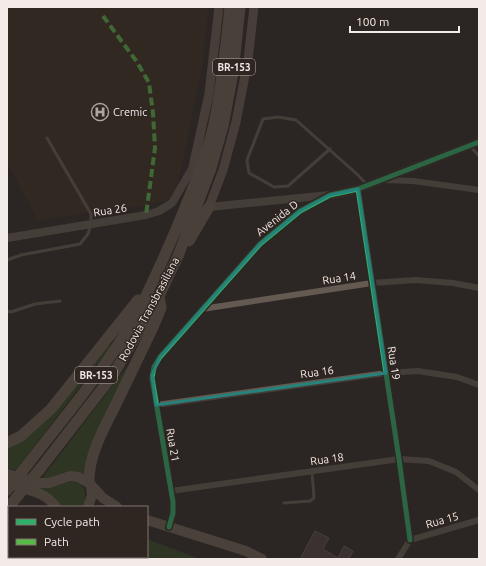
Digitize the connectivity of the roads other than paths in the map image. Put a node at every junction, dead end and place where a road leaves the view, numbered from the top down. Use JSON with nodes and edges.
{"nodes":[{"id":1,"x":219,"y":7,"type":"edge"},
{"id":2,"x":230,"y":7,"type":"edge"},
{"id":3,"x":240,"y":7,"type":"edge"},
{"id":4,"x":254,"y":7,"type":"edge"},
{"id":5,"x":47,"y":138,"type":"dead end"},
{"id":6,"x":479,"y":142,"type":"edge"},
{"id":7,"x":469,"y":145,"type":"junction"},
{"id":8,"x":330,"y":149,"type":"junction"},
{"id":9,"x":479,"y":156,"type":"edge"},
{"id":10,"x":193,"y":166,"type":"junction"},
{"id":11,"x":382,"y":180,"type":"junction"},
{"id":12,"x":367,"y":186,"type":"junction"},
{"id":13,"x":358,"y":189,"type":"junction"},
{"id":14,"x":479,"y":190,"type":"edge"},
{"id":15,"x":330,"y":195,"type":"junction"},
{"id":16,"x":187,"y":204,"type":"junction"},
{"id":17,"x":209,"y":207,"type":"junction"},
{"id":18,"x":91,"y":224,"type":"junction"},
{"id":19,"x":7,"y":238,"type":"edge"},
{"id":20,"x":178,"y":256,"type":"junction"},
{"id":21,"x":7,"y":260,"type":"edge"},
{"id":22,"x":154,"y":280,"type":"junction"},
{"id":23,"x":372,"y":283,"type":"junction"},
{"id":24,"x":479,"y":288,"type":"edge"},
{"id":25,"x":159,"y":296,"type":"junction"},
{"id":26,"x":60,"y":301,"type":"dead end"},
{"id":27,"x":202,"y":309,"type":"junction"},
{"id":28,"x":7,"y":311,"type":"edge"},
{"id":29,"x":154,"y":367,"type":"joint"},
{"id":30,"x":386,"y":372,"type":"junction"},
{"id":31,"x":479,"y":385,"type":"edge"},
{"id":32,"x":156,"y":405,"type":"junction"},
{"id":33,"x":7,"y":443,"type":"edge"},
{"id":34,"x":399,"y":459,"type":"junction"},
{"id":35,"x":312,"y":471,"type":"junction"},
{"id":36,"x":7,"y":474,"type":"edge"},
{"id":37,"x":7,"y":484,"type":"edge"},
{"id":38,"x":90,"y":485,"type":"junction"},
{"id":39,"x":7,"y":490,"type":"edge"},
{"id":40,"x":479,"y":490,"type":"edge"},
{"id":41,"x":171,"y":491,"type":"junction"},
{"id":42,"x":284,"y":503,"type":"dead end"},
{"id":43,"x":9,"y":506,"type":"edge"},
{"id":44,"x":55,"y":506,"type":"edge"},
{"id":45,"x":88,"y":506,"type":"edge"},
{"id":46,"x":115,"y":506,"type":"edge"},
{"id":47,"x":148,"y":520,"type":"edge"},
{"id":48,"x":479,"y":520,"type":"edge"},
{"id":49,"x":169,"y":527,"type":"junction"},
{"id":50,"x":410,"y":540,"type":"junction"},
{"id":51,"x":262,"y":559,"type":"edge"},
{"id":52,"x":398,"y":559,"type":"edge"}],
"edges":[{"from":1,"to":10,"type":"main road"},
{"from":2,"to":16,"type":"highway","name":"Rodovia Transbrasiliana","number":"BR-153"},
{"from":3,"to":20,"type":"highway","name":"Rodovia Transbrasiliana","number":"BR-153"},
{"from":4,"to":17,"type":"main road"},
{"from":5,"to":18,"type":"lane"},
{"from":6,"to":7,"type":"street","name":"Avenida D"},
{"from":7,"to":9,"type":"lane"},
{"from":7,"to":11,"type":"street","name":"Avenida D"},
{"from":8,"to":8,"type":"lane"},
{"from":8,"to":12,"type":"lane"},
{"from":10,"to":16,"type":"highway"},
{"from":10,"to":18,"type":"street","name":"Rua 26"},
{"from":11,"to":12,"type":"street","name":"Avenida D"},
{"from":11,"to":14,"type":"street"},
{"from":12,"to":13,"type":"street","name":"Avenida D"},
{"from":13,"to":15,"type":"street","name":"Avenida D"},
{"from":13,"to":23,"type":"street","name":"Rua 19"},
{"from":15,"to":17,"type":"street"},
{"from":15,"to":27,"type":"street","name":"Avenida D"},
{"from":16,"to":22,"type":"highway","name":"Rodovia Transbrasiliana","number":"BR-153"},
{"from":17,"to":20,"type":"highway"},
{"from":18,"to":19,"type":"street","name":"Rua 26"},
{"from":18,"to":21,"type":"lane"},
{"from":20,"to":25,"type":"highway","name":"Rodovia Transbrasiliana","number":"BR-153"},
{"from":22,"to":33,"type":"highway"},
{"from":22,"to":39,"type":"highway","name":"Rodovia Transbrasiliana","number":"BR-153","bridge":true},
{"from":23,"to":24,"type":"street","name":"Rua 14"},
{"from":23,"to":27,"type":"street","name":"Rua 14"},
{"from":23,"to":30,"type":"street","name":"Rua 19"},
{"from":25,"to":38,"type":"highway"},
{"from":25,"to":43,"type":"highway","name":"Rodovia Transbrasiliana","number":"BR-153","bridge":true},
{"from":26,"to":28,"type":"lane"},
{"from":27,"to":29,"type":"street","name":"Avenida D"},
{"from":29,"to":32,"type":"street","name":"Rua 21"},
{"from":30,"to":31,"type":"street","name":"Rua 16"},
{"from":30,"to":32,"type":"street","name":"Rua 16"},
{"from":30,"to":34,"type":"street","name":"Rua 19"},
{"from":32,"to":41,"type":"street","name":"Rua 21"},
{"from":34,"to":35,"type":"street","name":"Rua 18"},
{"from":34,"to":40,"type":"street","name":"Rua 18"},
{"from":34,"to":50,"type":"street","name":"Rua 19"},
{"from":35,"to":41,"type":"street","name":"Rua 18"},
{"from":35,"to":42,"type":"lane"},
{"from":36,"to":38,"type":"main road"},
{"from":37,"to":44,"type":"main road"},
{"from":38,"to":45,"type":"main road"},
{"from":38,"to":46,"type":"main road"},
{"from":41,"to":49,"type":"street","name":"Rua 21"},
{"from":47,"to":49,"type":"main road"},
{"from":48,"to":50,"type":"street","name":"Rua 15"},
{"from":49,"to":51,"type":"main road"},
{"from":50,"to":52,"type":"street"}]}
